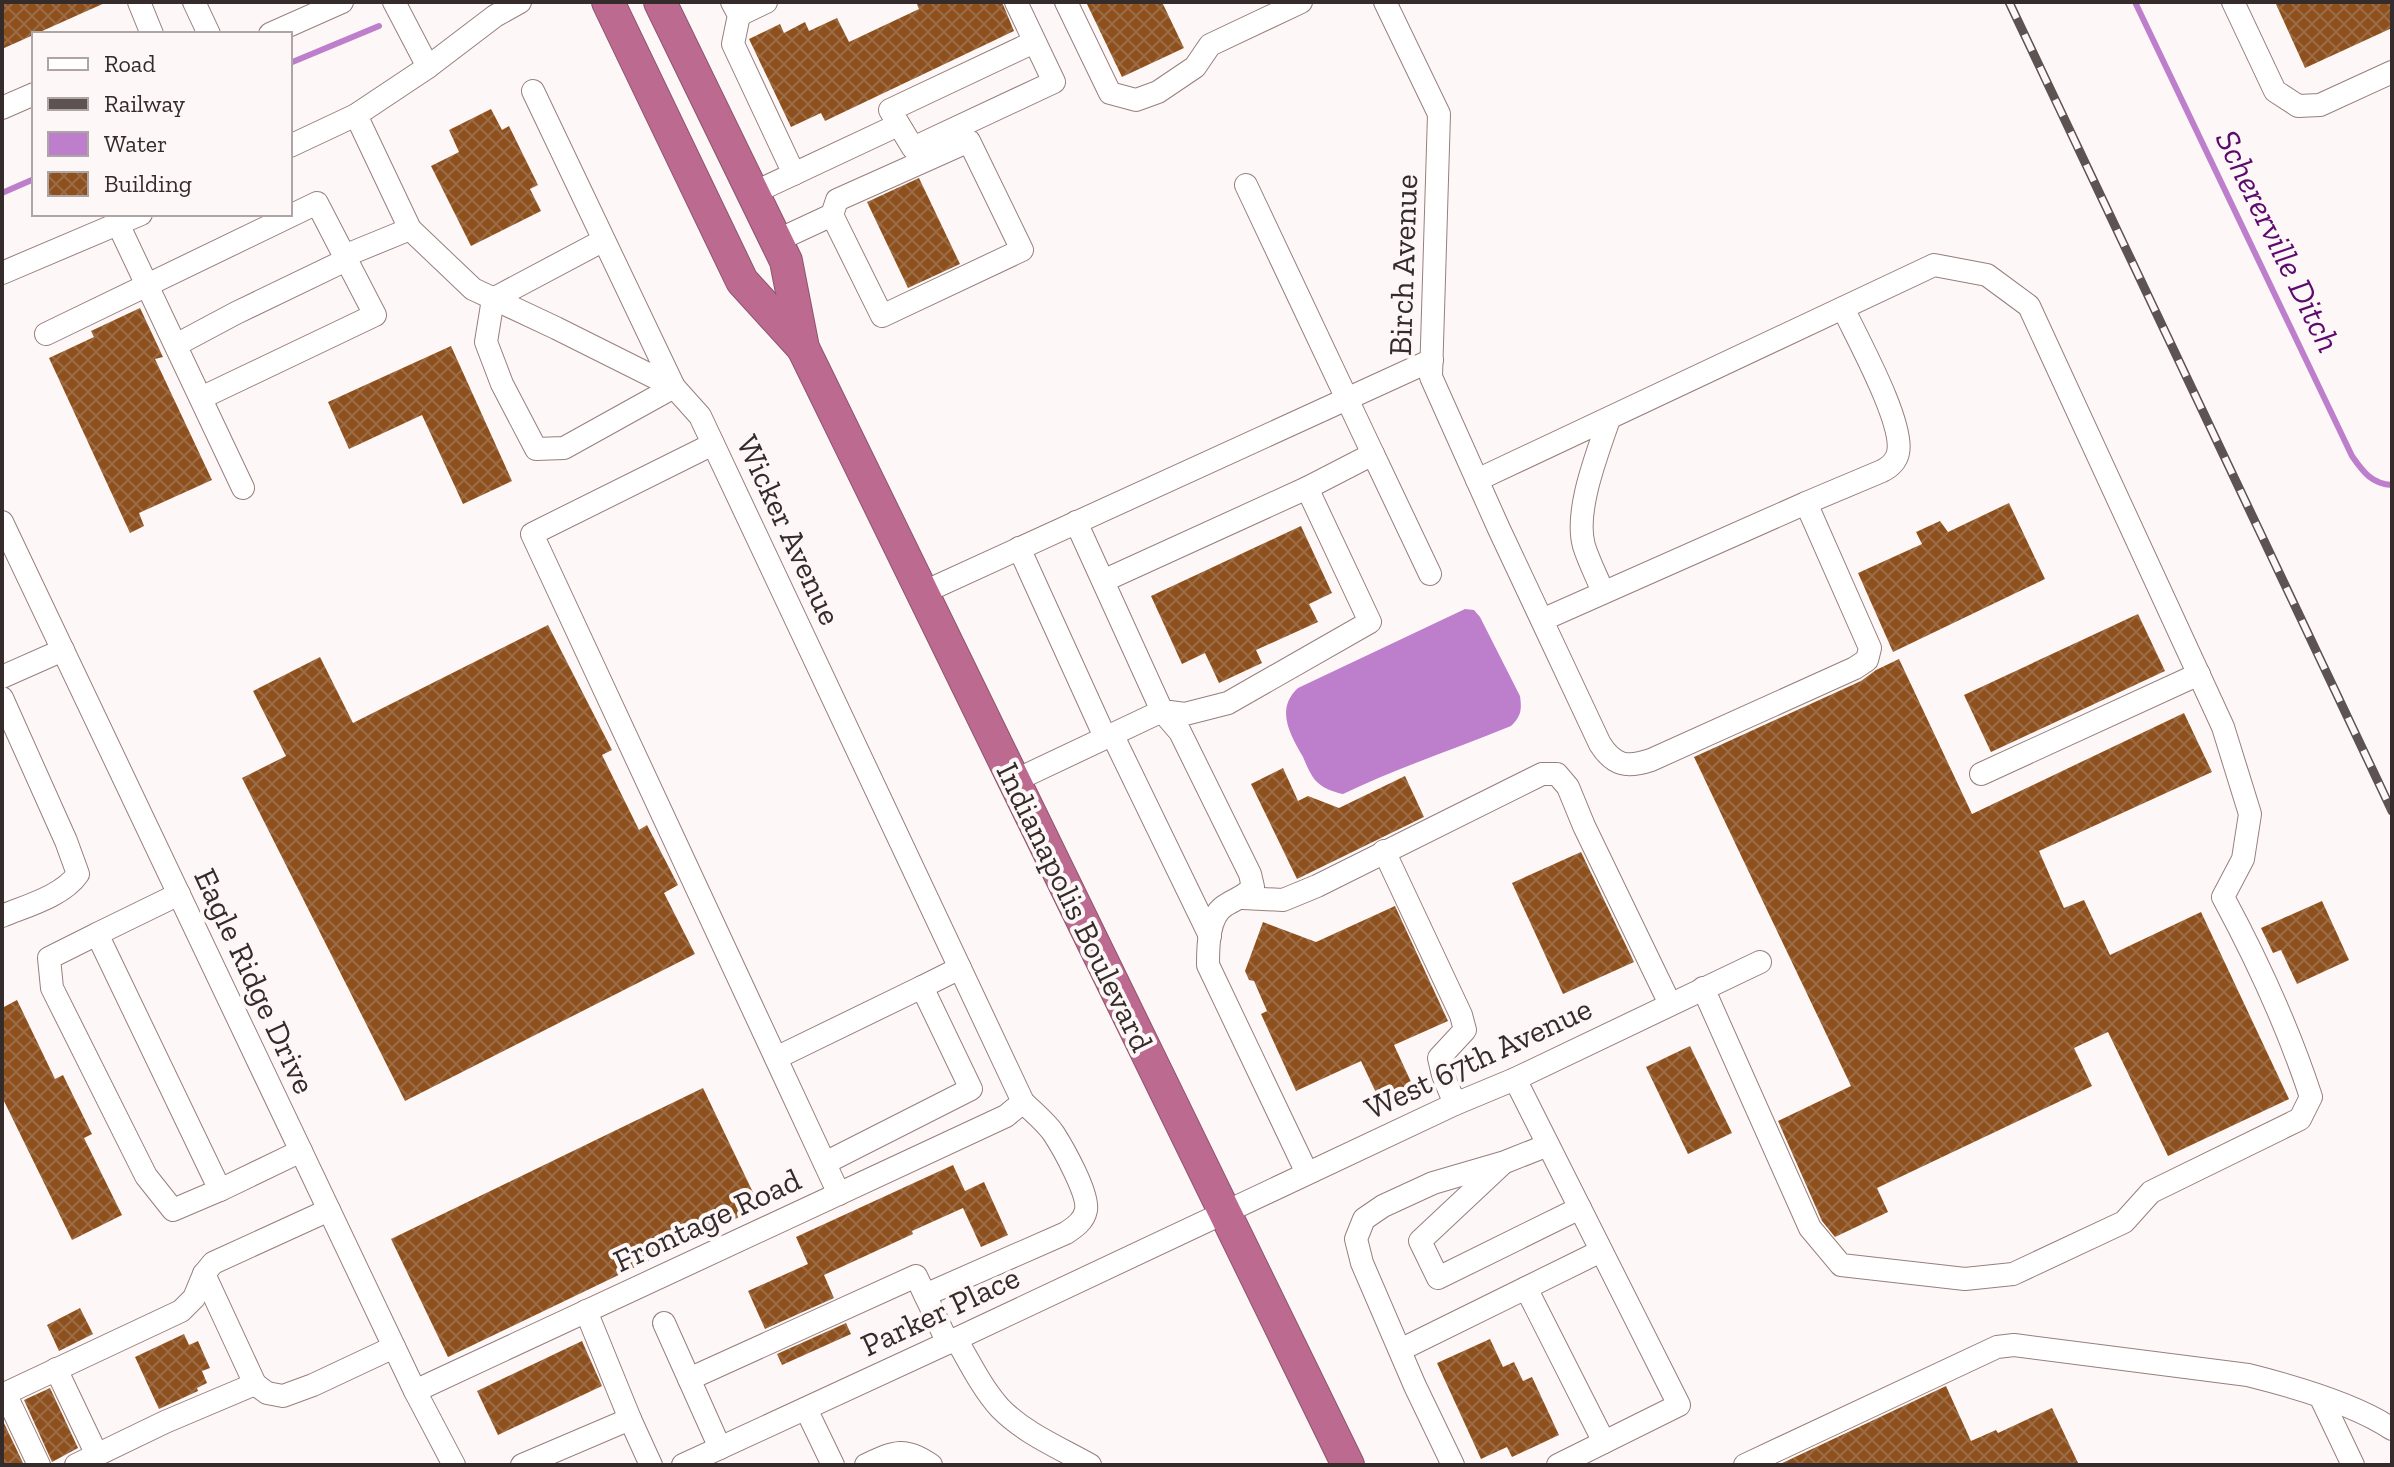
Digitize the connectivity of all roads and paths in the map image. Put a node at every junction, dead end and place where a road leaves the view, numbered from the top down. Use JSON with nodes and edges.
{"nodes":[{"id":1,"x":139,"y":2,"type":"edge"},
{"id":2,"x":194,"y":2,"type":"edge"},
{"id":3,"x":342,"y":2,"type":"edge"},
{"id":4,"x":394,"y":2,"type":"edge"},
{"id":5,"x":520,"y":2,"type":"edge"},
{"id":6,"x":608,"y":2,"type":"edge"},
{"id":7,"x":660,"y":2,"type":"edge"},
{"id":8,"x":766,"y":2,"type":"edge"},
{"id":9,"x":1016,"y":2,"type":"edge"},
{"id":10,"x":1066,"y":2,"type":"edge"},
{"id":11,"x":1301,"y":2,"type":"edge"},
{"id":12,"x":1385,"y":2,"type":"edge"},
{"id":13,"x":2233,"y":2,"type":"edge"},
{"id":14,"x":736,"y":9,"type":"edge"},
{"id":15,"x":151,"y":32,"type":"edge"},
{"id":16,"x":208,"y":32,"type":"edge"},
{"id":17,"x":274,"y":32,"type":"edge"},
{"id":18,"x":1034,"y":42,"type":"junction"},
{"id":19,"x":428,"y":67,"type":"junction"},
{"id":20,"x":2392,"y":72,"type":"edge"},
{"id":21,"x":533,"y":91,"type":"dead end"},
{"id":22,"x":32,"y":95,"type":"edge"},
{"id":23,"x":2,"y":108,"type":"edge"},
{"id":24,"x":356,"y":115,"type":"junction"},
{"id":25,"x":898,"y":125,"type":"junction"},
{"id":26,"x":292,"y":145,"type":"edge"},
{"id":27,"x":794,"y":174,"type":"junction"},
{"id":28,"x":1246,"y":185,"type":"dead end"},
{"id":29,"x":753,"y":193,"type":"junction"},
{"id":30,"x":292,"y":215,"type":"edge"},
{"id":31,"x":832,"y":215,"type":"junction"},
{"id":32,"x":136,"y":216,"type":"edge"},
{"id":33,"x":290,"y":216,"type":"edge"},
{"id":34,"x":118,"y":224,"type":"junction"},
{"id":35,"x":410,"y":229,"type":"junction"},
{"id":36,"x":604,"y":240,"type":"junction"},
{"id":37,"x":776,"y":241,"type":"junction"},
{"id":38,"x":345,"y":258,"type":"junction"},
{"id":39,"x":2,"y":273,"type":"edge"},
{"id":40,"x":148,"y":285,"type":"junction"},
{"id":41,"x":493,"y":299,"type":"junction"},
{"id":42,"x":1843,"y":308,"type":"junction"},
{"id":43,"x":46,"y":334,"type":"dead end"},
{"id":44,"x":176,"y":345,"type":"junction"},
{"id":45,"x":803,"y":348,"type":"junction"},
{"id":46,"x":1432,"y":360,"type":"junction"},
{"id":47,"x":674,"y":387,"type":"junction"},
{"id":48,"x":201,"y":398,"type":"junction"},
{"id":49,"x":1348,"y":398,"type":"junction"},
{"id":50,"x":1609,"y":419,"type":"junction"},
{"id":51,"x":713,"y":444,"type":"junction"},
{"id":52,"x":1373,"y":454,"type":"junction"},
{"id":53,"x":1477,"y":480,"type":"junction"},
{"id":54,"x":243,"y":488,"type":"dead end"},
{"id":55,"x":1307,"y":488,"type":"junction"},
{"id":56,"x":1806,"y":503,"type":"junction"},
{"id":57,"x":2,"y":522,"type":"edge"},
{"id":58,"x":1076,"y":522,"type":"junction"},
{"id":59,"x":1019,"y":548,"type":"junction"},
{"id":60,"x":1430,"y":574,"type":"dead end"},
{"id":61,"x":1103,"y":581,"type":"junction"},
{"id":62,"x":1603,"y":592,"type":"junction"},
{"id":63,"x":922,"y":593,"type":"junction"},
{"id":64,"x":1542,"y":620,"type":"junction"},
{"id":65,"x":63,"y":650,"type":"junction"},
{"id":66,"x":2199,"y":674,"type":"junction"},
{"id":67,"x":2,"y":677,"type":"edge"},
{"id":68,"x":2,"y":698,"type":"edge"},
{"id":69,"x":1162,"y":711,"type":"junction"},
{"id":70,"x":1108,"y":735,"type":"junction"},
{"id":71,"x":1981,"y":774,"type":"dead end"},
{"id":72,"x":1014,"y":781,"type":"junction"},
{"id":73,"x":1384,"y":851,"type":"junction"},
{"id":74,"x":179,"y":894,"type":"junction"},
{"id":75,"x":1243,"y":898,"type":"junction"},
{"id":76,"x":2,"y":916,"type":"edge"},
{"id":77,"x":97,"y":934,"type":"junction"},
{"id":78,"x":1210,"y":936,"type":"junction"},
{"id":79,"x":1760,"y":962,"type":"dead end"},
{"id":80,"x":960,"y":968,"type":"junction"},
{"id":81,"x":922,"y":987,"type":"junction"},
{"id":82,"x":1703,"y":988,"type":"junction"},
{"id":83,"x":1670,"y":1004,"type":"junction"},
{"id":84,"x":776,"y":1058,"type":"junction"},
{"id":85,"x":1515,"y":1079,"type":"junction"},
{"id":86,"x":1023,"y":1102,"type":"junction"},
{"id":87,"x":1455,"y":1104,"type":"junction"},
{"id":88,"x":1548,"y":1145,"type":"junction"},
{"id":89,"x":301,"y":1151,"type":"junction"},
{"id":90,"x":1505,"y":1162,"type":"junction"},
{"id":91,"x":825,"y":1163,"type":"junction"},
{"id":92,"x":1307,"y":1173,"type":"junction"},
{"id":93,"x":220,"y":1190,"type":"junction"},
{"id":94,"x":839,"y":1194,"type":"junction"},
{"id":95,"x":1580,"y":1208,"type":"junction"},
{"id":96,"x":329,"y":1210,"type":"junction"},
{"id":97,"x":1224,"y":1212,"type":"junction"},
{"id":98,"x":1601,"y":1251,"type":"junction"},
{"id":99,"x":204,"y":1274,"type":"junction"},
{"id":100,"x":920,"y":1285,"type":"junction"},
{"id":101,"x":1526,"y":1288,"type":"junction"},
{"id":102,"x":586,"y":1311,"type":"junction"},
{"id":103,"x":664,"y":1323,"type":"dead end"},
{"id":104,"x":952,"y":1341,"type":"junction"},
{"id":105,"x":394,"y":1347,"type":"junction"},
{"id":106,"x":1400,"y":1350,"type":"junction"},
{"id":107,"x":56,"y":1369,"type":"junction"},
{"id":108,"x":689,"y":1379,"type":"junction"},
{"id":109,"x":255,"y":1384,"type":"junction"},
{"id":110,"x":415,"y":1391,"type":"junction"},
{"id":111,"x":3,"y":1394,"type":"edge"},
{"id":112,"x":2321,"y":1398,"type":"junction"},
{"id":113,"x":806,"y":1409,"type":"junction"},
{"id":114,"x":630,"y":1419,"type":"junction"},
{"id":115,"x":2392,"y":1429,"type":"edge"},
{"id":116,"x":1604,"y":1442,"type":"junction"},
{"id":117,"x":720,"y":1448,"type":"junction"},
{"id":118,"x":97,"y":1455,"type":"junction"},
{"id":119,"x":39,"y":1465,"type":"edge"},
{"id":120,"x":76,"y":1465,"type":"edge"},
{"id":121,"x":454,"y":1465,"type":"edge"},
{"id":122,"x":522,"y":1465,"type":"edge"},
{"id":123,"x":651,"y":1465,"type":"edge"},
{"id":124,"x":683,"y":1465,"type":"edge"},
{"id":125,"x":833,"y":1465,"type":"edge"},
{"id":126,"x":866,"y":1465,"type":"edge"},
{"id":127,"x":931,"y":1465,"type":"edge"},
{"id":128,"x":1090,"y":1465,"type":"edge"},
{"id":129,"x":1348,"y":1465,"type":"edge"},
{"id":130,"x":1453,"y":1465,"type":"edge"},
{"id":131,"x":1558,"y":1465,"type":"edge"},
{"id":132,"x":1745,"y":1465,"type":"edge"},
{"id":133,"x":2353,"y":1465,"type":"edge"}],
"edges":[{"from":1,"to":15,"type":"street"},
{"from":2,"to":16,"type":"street"},
{"from":3,"to":17,"type":"street"},
{"from":4,"to":19,"type":"street"},
{"from":5,"to":19,"type":"street"},
{"from":6,"to":45,"type":"highway","name":"Indianapolis Boulevard"},
{"from":7,"to":29,"type":"highway","name":"Indianapolis Boulevard"},
{"from":8,"to":14,"type":"street"},
{"from":9,"to":18,"type":"street"},
{"from":10,"to":11,"type":"street"},
{"from":12,"to":46,"type":"street","name":"Birch Avenue"},
{"from":13,"to":20,"type":"street"},
{"from":14,"to":27,"type":"street"},
{"from":18,"to":25,"type":"street"},
{"from":18,"to":25,"type":"street"},
{"from":19,"to":24,"type":"street"},
{"from":21,"to":36,"type":"street"},
{"from":22,"to":23,"type":"street"},
{"from":24,"to":26,"type":"street"},
{"from":24,"to":35,"type":"street","name":"Wicker Avenue"},
{"from":25,"to":27,"type":"street"},
{"from":27,"to":29,"type":"street"},
{"from":28,"to":49,"type":"street"},
{"from":29,"to":37,"type":"highway","name":"Indianapolis Boulevard"},
{"from":30,"to":38,"type":"street"},
{"from":31,"to":31,"type":"street"},
{"from":31,"to":37,"type":"street"},
{"from":32,"to":34,"type":"street"},
{"from":33,"to":40,"type":"street"},
{"from":34,"to":39,"type":"street"},
{"from":34,"to":40,"type":"street"},
{"from":35,"to":38,"type":"street"},
{"from":35,"to":41,"type":"street","name":"Wicker Avenue"},
{"from":36,"to":41,"type":"street"},
{"from":36,"to":47,"type":"street"},
{"from":37,"to":45,"type":"highway","name":"Indianapolis Boulevard"},
{"from":38,"to":44,"type":"street"},
{"from":38,"to":48,"type":"street"},
{"from":40,"to":43,"type":"street"},
{"from":40,"to":44,"type":"street"},
{"from":41,"to":47,"type":"street","name":"Wicker Avenue"},
{"from":41,"to":47,"type":"street"},
{"from":42,"to":50,"type":"street"},
{"from":42,"to":56,"type":"street"},
{"from":42,"to":66,"type":"street"},
{"from":44,"to":48,"type":"street"},
{"from":45,"to":63,"type":"highway","name":"Indianapolis Boulevard"},
{"from":46,"to":49,"type":"street"},
{"from":46,"to":53,"type":"street","name":"Birch Avenue"},
{"from":47,"to":51,"type":"street","name":"Wicker Avenue"},
{"from":48,"to":54,"type":"street"},
{"from":49,"to":52,"type":"street"},
{"from":49,"to":58,"type":"street"},
{"from":50,"to":53,"type":"street"},
{"from":50,"to":62,"type":"street"},
{"from":51,"to":80,"type":"street","name":"Wicker Avenue"},
{"from":51,"to":84,"type":"street"},
{"from":52,"to":55,"type":"street"},
{"from":52,"to":60,"type":"street"},
{"from":53,"to":64,"type":"street","name":"Birch Avenue"},
{"from":55,"to":61,"type":"street"},
{"from":55,"to":69,"type":"street"},
{"from":56,"to":62,"type":"street"},
{"from":56,"to":64,"type":"street","name":"Birch Avenue"},
{"from":57,"to":65,"type":"street","name":"Eagle Ridge Drive"},
{"from":58,"to":59,"type":"street"},
{"from":58,"to":61,"type":"street"},
{"from":59,"to":63,"type":"street"},
{"from":59,"to":70,"type":"street"},
{"from":61,"to":69,"type":"street"},
{"from":62,"to":64,"type":"street"},
{"from":63,"to":72,"type":"highway","name":"Indianapolis Boulevard"},
{"from":65,"to":67,"type":"street"},
{"from":65,"to":74,"type":"street","name":"Eagle Ridge Drive"},
{"from":66,"to":71,"type":"street"},
{"from":66,"to":82,"type":"street"},
{"from":68,"to":76,"type":"street"},
{"from":69,"to":70,"type":"street"},
{"from":69,"to":75,"type":"street"},
{"from":70,"to":72,"type":"street"},
{"from":70,"to":78,"type":"street"},
{"from":72,"to":97,"type":"highway","name":"Indianapolis Boulevard"},
{"from":73,"to":75,"type":"street"},
{"from":73,"to":83,"type":"street"},
{"from":73,"to":87,"type":"street"},
{"from":74,"to":77,"type":"street"},
{"from":74,"to":89,"type":"street","name":"Eagle Ridge Drive"},
{"from":75,"to":78,"type":"street"},
{"from":77,"to":93,"type":"street"},
{"from":77,"to":93,"type":"street"},
{"from":78,"to":92,"type":"street"},
{"from":79,"to":82,"type":"street","name":"West 67th Avenue"},
{"from":80,"to":81,"type":"street"},
{"from":80,"to":86,"type":"street","name":"Wicker Avenue"},
{"from":81,"to":84,"type":"street"},
{"from":81,"to":91,"type":"street"},
{"from":82,"to":83,"type":"street","name":"West 67th Avenue"},
{"from":83,"to":85,"type":"street","name":"West 67th Avenue"},
{"from":84,"to":91,"type":"street"},
{"from":85,"to":87,"type":"street","name":"West 67th Avenue"},
{"from":85,"to":88,"type":"street"},
{"from":86,"to":94,"type":"street","name":"Frontage Road"},
{"from":86,"to":100,"type":"street","name":"Wicker Avenue"},
{"from":87,"to":92,"type":"street","name":"West 67th Avenue"},
{"from":88,"to":90,"type":"street"},
{"from":88,"to":95,"type":"street"},
{"from":89,"to":93,"type":"street"},
{"from":89,"to":96,"type":"street","name":"Eagle Ridge Drive"},
{"from":90,"to":95,"type":"street"},
{"from":90,"to":106,"type":"street"},
{"from":91,"to":94,"type":"street"},
{"from":92,"to":97,"type":"street","name":"West 67th Avenue"},
{"from":94,"to":102,"type":"street","name":"Frontage Road"},
{"from":95,"to":98,"type":"street"},
{"from":96,"to":99,"type":"street"},
{"from":96,"to":105,"type":"street","name":"Eagle Ridge Drive"},
{"from":97,"to":104,"type":"street","name":"Parker Place"},
{"from":97,"to":129,"type":"highway","name":"Indianapolis Boulevard"},
{"from":98,"to":101,"type":"street"},
{"from":98,"to":116,"type":"street"},
{"from":99,"to":107,"type":"street"},
{"from":99,"to":109,"type":"street"},
{"from":100,"to":104,"type":"street"},
{"from":100,"to":108,"type":"street"},
{"from":101,"to":106,"type":"street"},
{"from":101,"to":116,"type":"street"},
{"from":102,"to":110,"type":"street","name":"Frontage Road"},
{"from":102,"to":114,"type":"street"},
{"from":103,"to":108,"type":"street"},
{"from":104,"to":113,"type":"street","name":"Parker Place"},
{"from":104,"to":128,"type":"street"},
{"from":105,"to":109,"type":"street"},
{"from":105,"to":110,"type":"street","name":"Eagle Ridge Drive"},
{"from":106,"to":130,"type":"street"},
{"from":107,"to":111,"type":"street"},
{"from":107,"to":118,"type":"street"},
{"from":108,"to":117,"type":"street"},
{"from":109,"to":118,"type":"street"},
{"from":110,"to":121,"type":"street","name":"Eagle Ridge Drive"},
{"from":111,"to":119,"type":"street"},
{"from":112,"to":115,"type":"street"},
{"from":112,"to":132,"type":"street"},
{"from":112,"to":133,"type":"street"},
{"from":113,"to":117,"type":"street","name":"Parker Place"},
{"from":113,"to":125,"type":"street"},
{"from":114,"to":122,"type":"street"},
{"from":114,"to":123,"type":"street"},
{"from":116,"to":131,"type":"street"},
{"from":117,"to":124,"type":"street","name":"Parker Place"},
{"from":118,"to":120,"type":"street"},
{"from":126,"to":127,"type":"street"}]}
